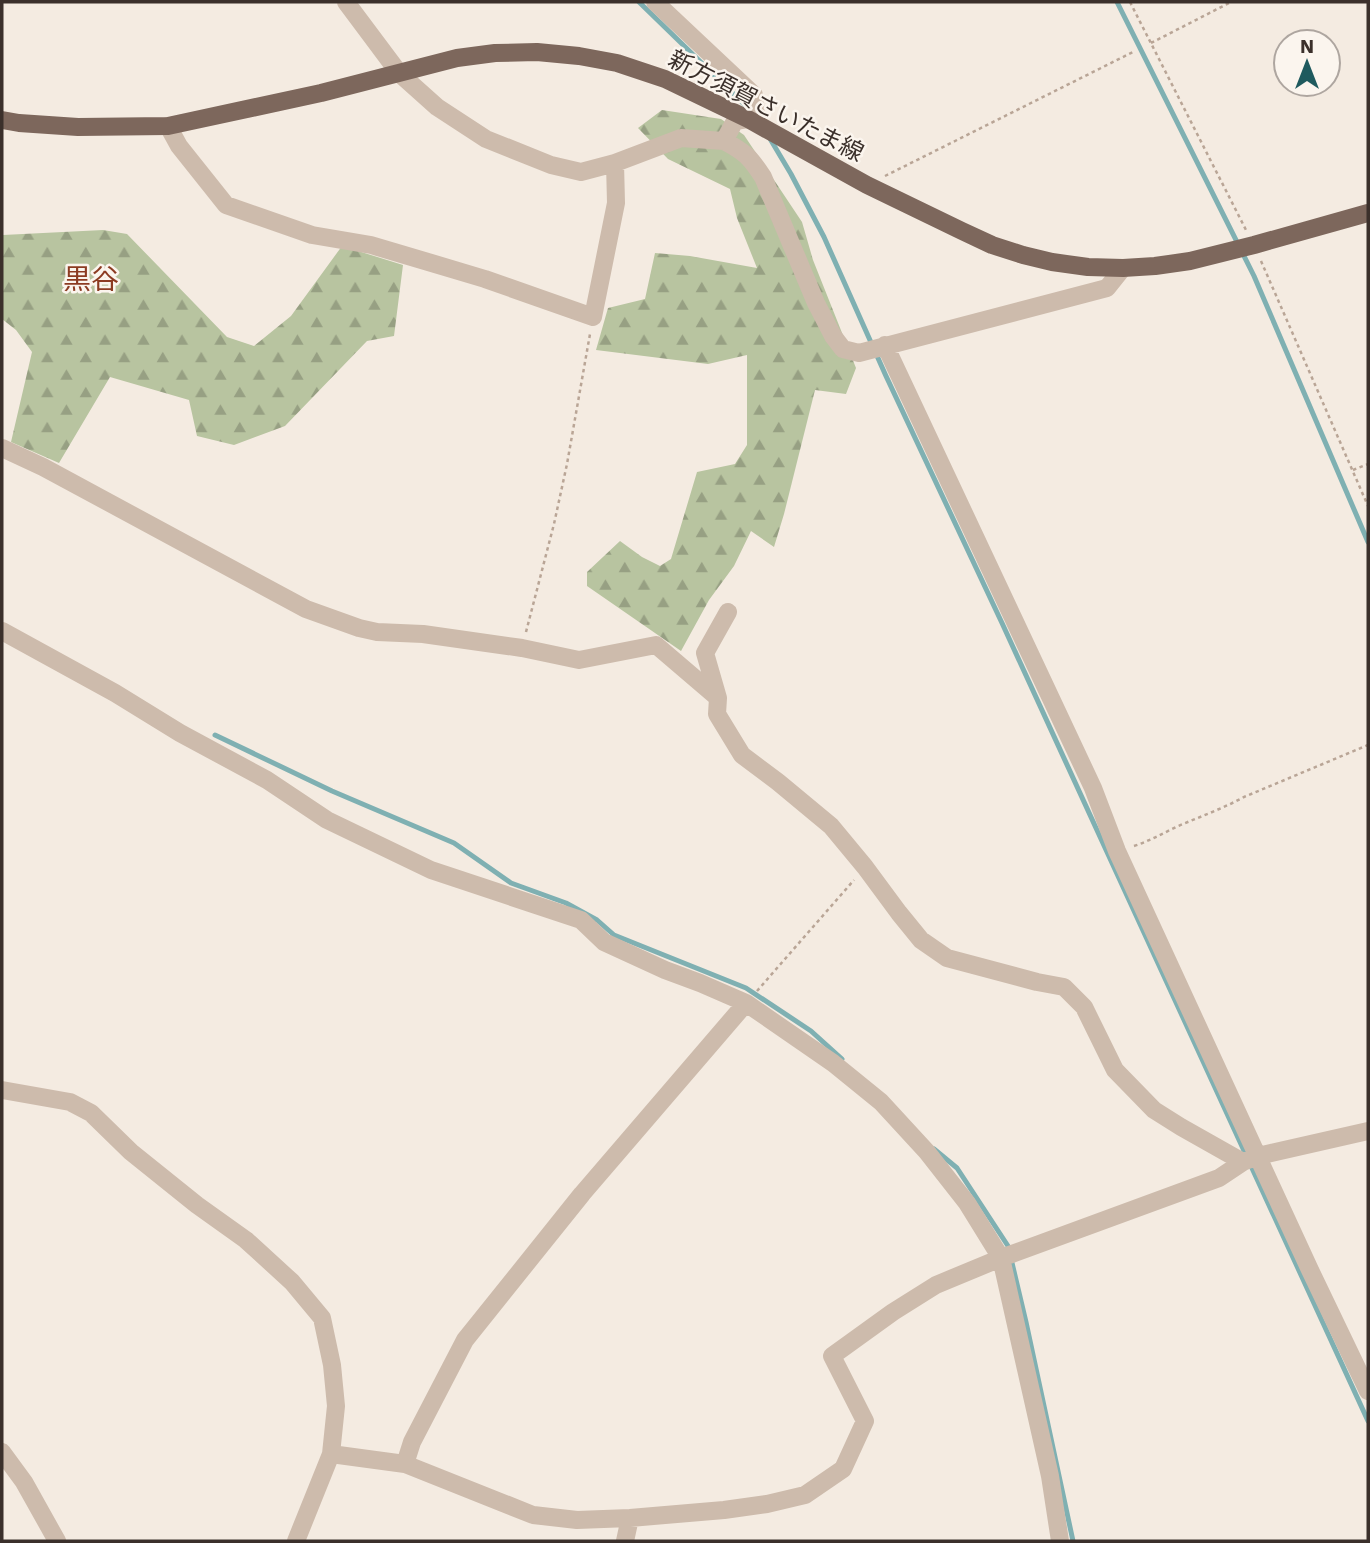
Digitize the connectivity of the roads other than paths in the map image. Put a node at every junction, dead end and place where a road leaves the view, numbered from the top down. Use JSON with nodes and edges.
{"nodes":[{"id":1,"x":346,"y":2,"type":"edge"},
{"id":2,"x":655,"y":2,"type":"edge"},
{"id":3,"x":399,"y":73,"type":"junction"},
{"id":4,"x":748,"y":119,"type":"junction"},
{"id":5,"x":2,"y":120,"type":"edge"},
{"id":6,"x":168,"y":126,"type":"junction"},
{"id":7,"x":724,"y":141,"type":"junction"},
{"id":8,"x":615,"y":163,"type":"junction"},
{"id":9,"x":1368,"y":213,"type":"edge"},
{"id":10,"x":1123,"y":268,"type":"junction"},
{"id":11,"x":885,"y":345,"type":"junction"},
{"id":12,"x":2,"y":448,"type":"edge"},
{"id":13,"x":728,"y":612,"type":"dead end"},
{"id":14,"x":2,"y":631,"type":"edge"},
{"id":15,"x":718,"y":698,"type":"junction"},
{"id":16,"x":746,"y":1003,"type":"junction"},
{"id":17,"x":2,"y":1090,"type":"edge"},
{"id":18,"x":1368,"y":1130,"type":"edge"},
{"id":19,"x":1251,"y":1159,"type":"junction"},
{"id":20,"x":1001,"y":1258,"type":"junction"},
{"id":21,"x":1368,"y":1391,"type":"edge"},
{"id":22,"x":2,"y":1452,"type":"edge"},
{"id":23,"x":331,"y":1454,"type":"junction"},
{"id":24,"x":405,"y":1464,"type":"junction"},
{"id":25,"x":630,"y":1518,"type":"junction"},
{"id":26,"x":57,"y":1541,"type":"edge"},
{"id":27,"x":296,"y":1541,"type":"edge"},
{"id":28,"x":625,"y":1541,"type":"edge"},
{"id":29,"x":1060,"y":1541,"type":"edge"}],
"edges":[{"from":1,"to":3,"type":"street"},
{"from":2,"to":4,"type":"street"},
{"from":3,"to":4,"type":"main road","name":"新方須賀さいたま線"},
{"from":3,"to":6,"type":"main road","name":"新方須賀さいたま線"},
{"from":3,"to":8,"type":"street"},
{"from":4,"to":7,"type":"street"},
{"from":4,"to":10,"type":"main road","name":"新方須賀さいたま線"},
{"from":5,"to":6,"type":"main road","name":"新方須賀さいたま線"},
{"from":6,"to":8,"type":"street"},
{"from":7,"to":8,"type":"street"},
{"from":7,"to":11,"type":"street"},
{"from":9,"to":10,"type":"main road","name":"新方須賀さいたま線"},
{"from":10,"to":11,"type":"street"},
{"from":11,"to":19,"type":"street"},
{"from":12,"to":15,"type":"street"},
{"from":13,"to":15,"type":"street"},
{"from":14,"to":16,"type":"street"},
{"from":15,"to":19,"type":"street"},
{"from":16,"to":20,"type":"street"},
{"from":16,"to":24,"type":"street"},
{"from":17,"to":23,"type":"street"},
{"from":18,"to":19,"type":"street"},
{"from":19,"to":20,"type":"street"},
{"from":19,"to":21,"type":"street"},
{"from":20,"to":25,"type":"street"},
{"from":20,"to":29,"type":"street"},
{"from":22,"to":26,"type":"street"},
{"from":23,"to":24,"type":"street"},
{"from":23,"to":27,"type":"street"},
{"from":24,"to":25,"type":"street"},
{"from":25,"to":28,"type":"street"}]}
